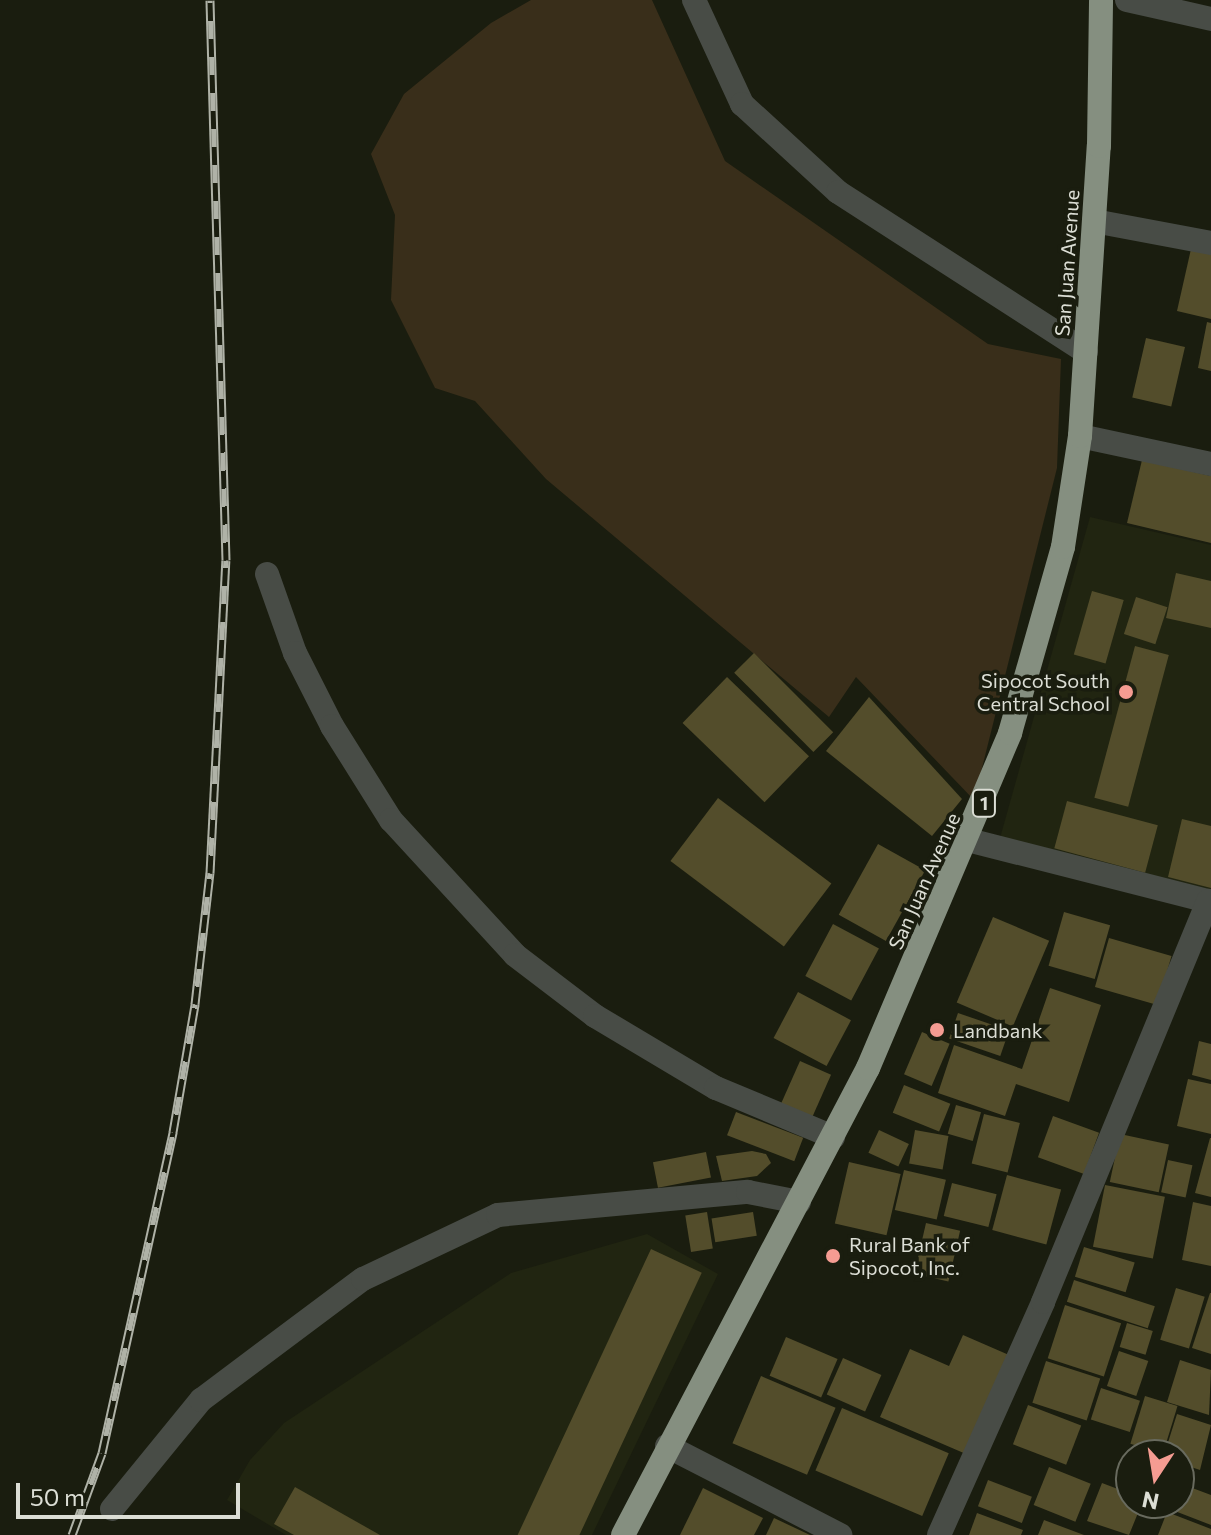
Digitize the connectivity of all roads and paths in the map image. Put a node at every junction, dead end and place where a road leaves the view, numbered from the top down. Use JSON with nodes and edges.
{"nodes":[{"id":1,"x":694,"y":0,"type":"edge"},
{"id":2,"x":1101,"y":0,"type":"edge"},
{"id":3,"x":1127,"y":0,"type":"edge"},
{"id":4,"x":1211,"y":19,"type":"edge"},
{"id":5,"x":1094,"y":221,"type":"junction"},
{"id":6,"x":1211,"y":243,"type":"edge"},
{"id":7,"x":1086,"y":352,"type":"junction"},
{"id":8,"x":1080,"y":436,"type":"junction"},
{"id":9,"x":1211,"y":464,"type":"edge"},
{"id":10,"x":267,"y":574,"type":"dead end"},
{"id":11,"x":968,"y":840,"type":"junction"},
{"id":12,"x":1210,"y":902,"type":"edge"},
{"id":13,"x":833,"y":1137,"type":"junction"},
{"id":14,"x":799,"y":1202,"type":"junction"},
{"id":15,"x":667,"y":1446,"type":"junction"},
{"id":16,"x":112,"y":1509,"type":"dead end"},
{"id":17,"x":623,"y":1535,"type":"edge"},
{"id":18,"x":840,"y":1535,"type":"edge"},
{"id":19,"x":939,"y":1535,"type":"edge"}],
"edges":[{"from":1,"to":7,"type":"street"},
{"from":2,"to":5,"type":"highway","name":"San Juan Avenue","number":"1"},
{"from":3,"to":4,"type":"street"},
{"from":5,"to":6,"type":"street"},
{"from":5,"to":7,"type":"highway","name":"San Juan Avenue","number":"1"},
{"from":7,"to":8,"type":"highway","name":"San Juan Avenue","number":"1"},
{"from":8,"to":9,"type":"street"},
{"from":8,"to":11,"type":"highway","name":"San Juan Avenue","number":"1"},
{"from":10,"to":13,"type":"street"},
{"from":11,"to":12,"type":"street"},
{"from":11,"to":13,"type":"highway","name":"San Juan Avenue","number":"1"},
{"from":12,"to":19,"type":"street"},
{"from":13,"to":14,"type":"highway","name":"San Juan Avenue","number":"1"},
{"from":14,"to":15,"type":"highway","name":"San Juan Avenue","number":"1"},
{"from":14,"to":16,"type":"street"},
{"from":15,"to":17,"type":"highway","name":"San Juan Avenue","number":"1"},
{"from":15,"to":18,"type":"street"}]}
